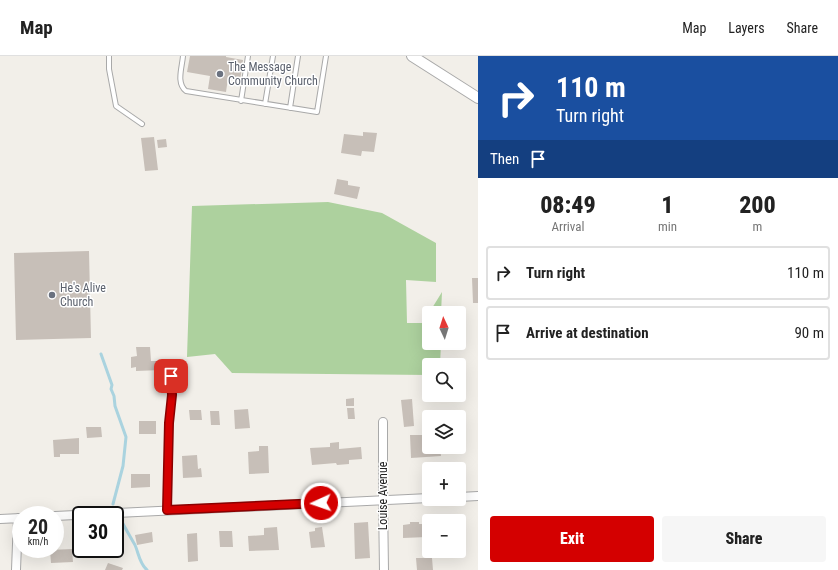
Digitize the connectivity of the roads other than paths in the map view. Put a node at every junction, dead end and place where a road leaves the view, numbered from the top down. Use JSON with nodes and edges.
{"nodes":[{"id":1,"x":109,"y":56,"type":"edge"},
{"id":2,"x":184,"y":56,"type":"edge"},
{"id":3,"x":248,"y":56,"type":"edge"},
{"id":4,"x":273,"y":56,"type":"edge"},
{"id":5,"x":298,"y":56,"type":"edge"},
{"id":6,"x":326,"y":56,"type":"edge"},
{"id":7,"x":412,"y":56,"type":"edge"},
{"id":8,"x":478,"y":98,"type":"edge"},
{"id":9,"x":241,"y":100,"type":"junction"},
{"id":10,"x":265,"y":104,"type":"junction"},
{"id":11,"x":290,"y":108,"type":"junction"},
{"id":12,"x":142,"y":124,"type":"dead end"},
{"id":13,"x":171,"y":376,"type":"dead end"},
{"id":14,"x":383,"y":422,"type":"dead end"},
{"id":15,"x":478,"y":496,"type":"edge"},
{"id":16,"x":466,"y":497,"type":"edge"},
{"id":17,"x":422,"y":498,"type":"edge"},
{"id":18,"x":383,"y":500,"type":"junction"},
{"id":19,"x":167,"y":510,"type":"junction"},
{"id":20,"x":64,"y":516,"type":"edge"},
{"id":21,"x":12,"y":518,"type":"edge"},
{"id":22,"x":0,"y":519,"type":"edge"},
{"id":23,"x":17,"y":558,"type":"edge"},
{"id":24,"x":16,"y":570,"type":"edge"},
{"id":25,"x":384,"y":570,"type":"edge"}],
"edges":[{"from":1,"to":12,"type":"lane"},
{"from":2,"to":9,"type":"lane"},
{"from":3,"to":9,"type":"lane"},
{"from":4,"to":10,"type":"lane"},
{"from":5,"to":11,"type":"lane"},
{"from":6,"to":11,"type":"lane"},
{"from":7,"to":8,"type":"street"},
{"from":9,"to":10,"type":"lane"},
{"from":10,"to":11,"type":"lane"},
{"from":13,"to":19,"type":"lane"},
{"from":14,"to":18,"type":"street","name":"Louise Avenue"},
{"from":15,"to":16,"type":"street"},
{"from":17,"to":18,"type":"street"},
{"from":18,"to":19,"type":"street"},
{"from":18,"to":25,"type":"street","name":"Louise Avenue"},
{"from":19,"to":20,"type":"street"},
{"from":21,"to":22,"type":"street"},
{"from":23,"to":24,"type":"street"}]}
